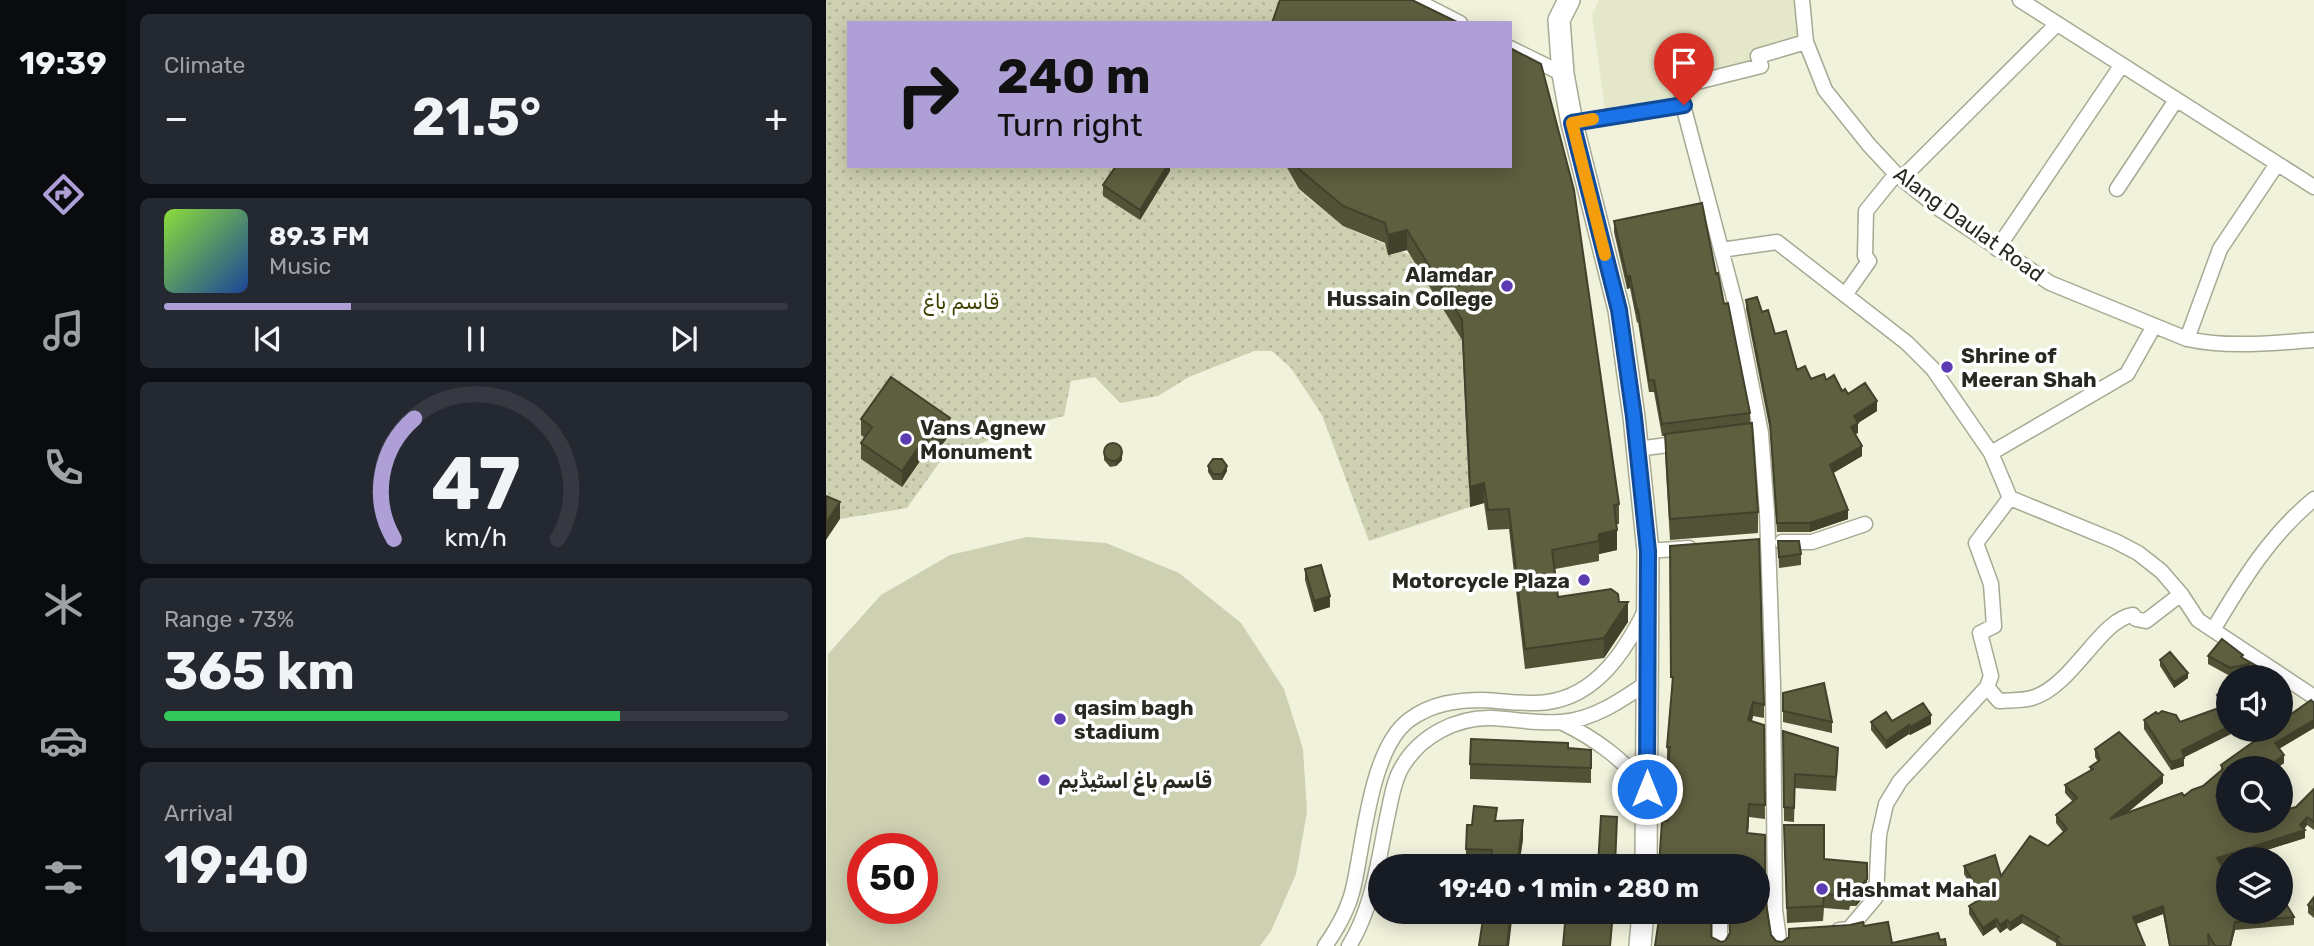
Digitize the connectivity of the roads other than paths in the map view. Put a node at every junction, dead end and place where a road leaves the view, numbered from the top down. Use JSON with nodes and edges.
{"nodes":[{"id":1,"x":1415,"y":0,"type":"edge"},
{"id":2,"x":1569,"y":0,"type":"edge"},
{"id":3,"x":1802,"y":0,"type":"edge"},
{"id":4,"x":2020,"y":0,"type":"edge"},
{"id":5,"x":1456,"y":21,"type":"edge"},
{"id":6,"x":2057,"y":24,"type":"junction"},
{"id":7,"x":1806,"y":42,"type":"junction"},
{"id":8,"x":1512,"y":49,"type":"edge"},
{"id":9,"x":2121,"y":66,"type":"junction"},
{"id":10,"x":1563,"y":74,"type":"junction"},
{"id":11,"x":2176,"y":100,"type":"junction"},
{"id":12,"x":1684,"y":105,"type":"junction"},
{"id":13,"x":1572,"y":123,"type":"junction"},
{"id":14,"x":2277,"y":164,"type":"junction"},
{"id":15,"x":1899,"y":176,"type":"junction"},
{"id":16,"x":2314,"y":187,"type":"edge"},
{"id":17,"x":2118,"y":189,"type":"dead end"},
{"id":18,"x":1997,"y":249,"type":"junction"},
{"id":19,"x":1721,"y":250,"type":"junction"},
{"id":20,"x":1845,"y":295,"type":"junction"},
{"id":21,"x":2154,"y":326,"type":"junction"},
{"id":22,"x":2187,"y":339,"type":"junction"},
{"id":23,"x":2314,"y":340,"type":"edge"},
{"id":24,"x":1692,"y":442,"type":"edge"},
{"id":25,"x":1637,"y":449,"type":"junction"},
{"id":26,"x":1991,"y":453,"type":"junction"},
{"id":27,"x":2010,"y":498,"type":"junction"},
{"id":28,"x":2314,"y":499,"type":"edge"},
{"id":29,"x":1865,"y":524,"type":"dead end"},
{"id":30,"x":1762,"y":543,"type":"junction"},
{"id":31,"x":1702,"y":547,"type":"edge"},
{"id":32,"x":1648,"y":551,"type":"junction"},
{"id":33,"x":2181,"y":593,"type":"junction"},
{"id":34,"x":1648,"y":605,"type":"junction"},
{"id":35,"x":2213,"y":630,"type":"junction"},
{"id":36,"x":1648,"y":681,"type":"junction"},
{"id":37,"x":1987,"y":687,"type":"junction"},
{"id":38,"x":2314,"y":697,"type":"edge"},
{"id":39,"x":1561,"y":722,"type":"junction"},
{"id":40,"x":1647,"y":789,"type":"junction"},
{"id":41,"x":1646,"y":854,"type":"edge"},
{"id":42,"x":1770,"y":902,"type":"edge"},
{"id":43,"x":1775,"y":902,"type":"junction"},
{"id":44,"x":1642,"y":924,"type":"edge"},
{"id":45,"x":1720,"y":924,"type":"edge"},
{"id":46,"x":1825,"y":931,"type":"edge"},
{"id":47,"x":1783,"y":937,"type":"edge"},
{"id":48,"x":1325,"y":946,"type":"edge"},
{"id":49,"x":1349,"y":946,"type":"edge"},
{"id":50,"x":1640,"y":946,"type":"edge"},
{"id":51,"x":1720,"y":946,"type":"edge"}],
"edges":[{"from":1,"to":5,"type":"street"},
{"from":2,"to":10,"type":"main road"},
{"from":3,"to":7,"type":"street","name":"Alang Daulat Road"},
{"from":4,"to":6,"type":"street"},
{"from":6,"to":9,"type":"street"},
{"from":6,"to":15,"type":"street"},
{"from":7,"to":12,"type":"street"},
{"from":7,"to":15,"type":"street","name":"Alang Daulat Road"},
{"from":8,"to":10,"type":"street"},
{"from":9,"to":11,"type":"street"},
{"from":9,"to":18,"type":"street"},
{"from":10,"to":13,"type":"main road"},
{"from":11,"to":14,"type":"street"},
{"from":11,"to":17,"type":"street"},
{"from":12,"to":13,"type":"street"},
{"from":12,"to":19,"type":"street"},
{"from":13,"to":25,"type":"main road"},
{"from":14,"to":16,"type":"street"},
{"from":14,"to":22,"type":"street"},
{"from":15,"to":18,"type":"street","name":"Alang Daulat Road"},
{"from":15,"to":20,"type":"street"},
{"from":18,"to":21,"type":"street","name":"Alang Daulat Road"},
{"from":19,"to":20,"type":"street"},
{"from":19,"to":30,"type":"street"},
{"from":20,"to":26,"type":"street"},
{"from":21,"to":22,"type":"street","name":"Alang Daulat Road"},
{"from":21,"to":26,"type":"street"},
{"from":22,"to":23,"type":"street","name":"Alang Daulat Road"},
{"from":24,"to":25,"type":"street"},
{"from":25,"to":32,"type":"main road"},
{"from":26,"to":27,"type":"street"},
{"from":27,"to":33,"type":"street"},
{"from":27,"to":37,"type":"street"},
{"from":28,"to":35,"type":"street"},
{"from":29,"to":30,"type":"street"},
{"from":30,"to":43,"type":"street"},
{"from":31,"to":32,"type":"street"},
{"from":32,"to":34,"type":"main road"},
{"from":33,"to":35,"type":"street"},
{"from":33,"to":37,"type":"street"},
{"from":34,"to":36,"type":"main road"},
{"from":34,"to":48,"type":"street"},
{"from":35,"to":38,"type":"street"},
{"from":36,"to":39,"type":"street"},
{"from":36,"to":40,"type":"main road"},
{"from":37,"to":46,"type":"street"},
{"from":39,"to":40,"type":"street"},
{"from":39,"to":49,"type":"street"},
{"from":40,"to":41,"type":"main road"},
{"from":42,"to":43,"type":"street"},
{"from":43,"to":47,"type":"street"},
{"from":44,"to":50,"type":"main road"},
{"from":45,"to":51,"type":"street"}]}
